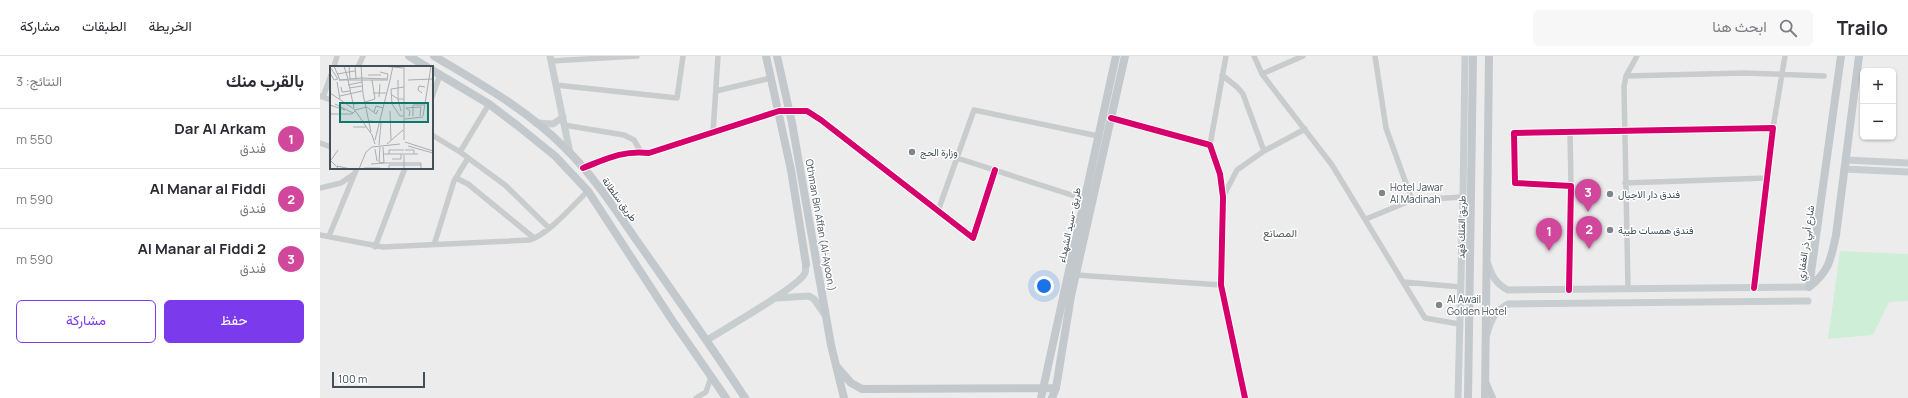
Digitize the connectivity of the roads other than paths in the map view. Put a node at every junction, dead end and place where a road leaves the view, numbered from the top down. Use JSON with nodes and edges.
{"nodes":[{"id":1,"x":338,"y":56,"type":"edge"},
{"id":2,"x":363,"y":56,"type":"edge"},
{"id":3,"x":409,"y":56,"type":"edge"},
{"id":4,"x":434,"y":56,"type":"edge"},
{"id":5,"x":637,"y":56,"type":"edge"},
{"id":6,"x":683,"y":56,"type":"edge"},
{"id":7,"x":718,"y":56,"type":"edge"},
{"id":8,"x":766,"y":56,"type":"edge"},
{"id":9,"x":777,"y":56,"type":"edge"},
{"id":10,"x":1116,"y":56,"type":"edge"},
{"id":11,"x":1125,"y":56,"type":"edge"},
{"id":12,"x":1226,"y":56,"type":"edge"},
{"id":13,"x":1254,"y":56,"type":"edge"},
{"id":14,"x":1303,"y":56,"type":"edge"},
{"id":15,"x":1376,"y":56,"type":"edge"},
{"id":16,"x":1465,"y":56,"type":"edge"},
{"id":17,"x":1473,"y":56,"type":"edge"},
{"id":18,"x":1489,"y":56,"type":"edge"},
{"id":19,"x":1637,"y":56,"type":"edge"},
{"id":20,"x":1785,"y":56,"type":"edge"},
{"id":21,"x":1841,"y":56,"type":"edge"},
{"id":22,"x":1859,"y":56,"type":"edge"},
{"id":23,"x":610,"y":57,"type":"edge"},
{"id":24,"x":551,"y":59,"type":"edge"},
{"id":25,"x":334,"y":66,"type":"edge"},
{"id":26,"x":358,"y":66,"type":"edge"},
{"id":27,"x":425,"y":66,"type":"edge"},
{"id":28,"x":433,"y":71,"type":"edge"},
{"id":29,"x":1782,"y":73,"type":"junction"},
{"id":30,"x":1262,"y":74,"type":"junction"},
{"id":31,"x":440,"y":75,"type":"junction"},
{"id":32,"x":1222,"y":75,"type":"junction"},
{"id":33,"x":1626,"y":76,"type":"junction"},
{"id":34,"x":1824,"y":76,"type":"dead end"},
{"id":35,"x":330,"y":77,"type":"edge"},
{"id":36,"x":771,"y":78,"type":"junction"},
{"id":37,"x":556,"y":85,"type":"junction"},
{"id":38,"x":716,"y":91,"type":"junction"},
{"id":39,"x":433,"y":94,"type":"edge"},
{"id":40,"x":322,"y":97,"type":"edge"},
{"id":41,"x":489,"y":104,"type":"junction"},
{"id":42,"x":789,"y":110,"type":"junction"},
{"id":43,"x":779,"y":111,"type":"junction"},
{"id":44,"x":563,"y":117,"type":"junction"},
{"id":45,"x":1111,"y":118,"type":"junction"},
{"id":46,"x":536,"y":123,"type":"junction"},
{"id":47,"x":564,"y":125,"type":"junction"},
{"id":48,"x":1773,"y":128,"type":"junction"},
{"id":49,"x":1305,"y":129,"type":"junction"},
{"id":50,"x":1624,"y":131,"type":"junction"},
{"id":51,"x":1570,"y":132,"type":"junction"},
{"id":52,"x":713,"y":133,"type":"junction"},
{"id":53,"x":1098,"y":136,"type":"junction"},
{"id":54,"x":433,"y":137,"type":"edge"},
{"id":55,"x":320,"y":143,"type":"edge"},
{"id":56,"x":1210,"y":144,"type":"junction"},
{"id":57,"x":330,"y":147,"type":"edge"},
{"id":58,"x":1264,"y":151,"type":"junction"},
{"id":59,"x":460,"y":152,"type":"junction"},
{"id":60,"x":641,"y":152,"type":"junction"},
{"id":61,"x":570,"y":154,"type":"junction"},
{"id":62,"x":468,"y":158,"type":"junction"},
{"id":63,"x":957,"y":158,"type":"junction"},
{"id":64,"x":1846,"y":160,"type":"junction"},
{"id":65,"x":1908,"y":163,"type":"edge"},
{"id":66,"x":583,"y":168,"type":"junction"},
{"id":67,"x":405,"y":169,"type":"edge"},
{"id":68,"x":1844,"y":169,"type":"junction"},
{"id":69,"x":356,"y":170,"type":"edge"},
{"id":70,"x":995,"y":170,"type":"junction"},
{"id":71,"x":1908,"y":172,"type":"edge"},
{"id":72,"x":456,"y":178,"type":"junction"},
{"id":73,"x":1767,"y":178,"type":"junction"},
{"id":74,"x":1626,"y":183,"type":"junction"},
{"id":75,"x":1571,"y":186,"type":"junction"},
{"id":76,"x":320,"y":188,"type":"edge"},
{"id":77,"x":588,"y":191,"type":"junction"},
{"id":78,"x":1463,"y":196,"type":"junction"},
{"id":79,"x":1223,"y":197,"type":"junction"},
{"id":80,"x":1084,"y":199,"type":"junction"},
{"id":81,"x":1412,"y":200,"type":"junction"},
{"id":82,"x":938,"y":211,"type":"junction"},
{"id":83,"x":1366,"y":219,"type":"junction"},
{"id":84,"x":549,"y":228,"type":"junction"},
{"id":85,"x":320,"y":235,"type":"edge"},
{"id":86,"x":329,"y":236,"type":"junction"},
{"id":87,"x":534,"y":238,"type":"junction"},
{"id":88,"x":434,"y":245,"type":"junction"},
{"id":89,"x":375,"y":246,"type":"junction"},
{"id":90,"x":1487,"y":260,"type":"junction"},
{"id":91,"x":806,"y":264,"type":"joint"},
{"id":92,"x":1076,"y":275,"type":"junction"},
{"id":93,"x":1403,"y":282,"type":"junction"},
{"id":94,"x":1221,"y":285,"type":"junction"},
{"id":95,"x":1460,"y":287,"type":"junction"},
{"id":96,"x":1809,"y":287,"type":"junction"},
{"id":97,"x":1754,"y":288,"type":"junction"},
{"id":98,"x":1628,"y":289,"type":"junction"},
{"id":99,"x":1569,"y":290,"type":"junction"},
{"id":100,"x":775,"y":298,"type":"junction"},
{"id":101,"x":1808,"y":302,"type":"dead end"},
{"id":102,"x":827,"y":318,"type":"junction"},
{"id":103,"x":1459,"y":324,"type":"junction"},
{"id":104,"x":1486,"y":338,"type":"junction"},
{"id":105,"x":707,"y":340,"type":"junction"},
{"id":106,"x":836,"y":365,"type":"junction"},
{"id":107,"x":711,"y":378,"type":"junction"},
{"id":108,"x":1485,"y":381,"type":"junction"},
{"id":109,"x":1043,"y":388,"type":"junction"},
{"id":110,"x":1056,"y":388,"type":"junction"},
{"id":111,"x":696,"y":398,"type":"edge"},
{"id":112,"x":726,"y":398,"type":"edge"},
{"id":113,"x":745,"y":398,"type":"edge"},
{"id":114,"x":844,"y":398,"type":"edge"},
{"id":115,"x":1041,"y":398,"type":"edge"},
{"id":116,"x":1053,"y":398,"type":"edge"},
{"id":117,"x":1244,"y":398,"type":"edge"},
{"id":118,"x":1458,"y":398,"type":"edge"},
{"id":119,"x":1468,"y":398,"type":"edge"},
{"id":120,"x":1485,"y":398,"type":"edge"},
{"id":121,"x":1492,"y":398,"type":"edge"}],
"edges":[{"from":1,"to":25,"type":"street"},
{"from":2,"to":26,"type":"street"},
{"from":3,"to":27,"type":"main road"},
{"from":4,"to":46,"type":"main road","name":"طريق سلطانة"},
{"from":5,"to":23,"type":"street"},
{"from":6,"to":37,"type":"street"},
{"from":7,"to":38,"type":"street"},
{"from":8,"to":36,"type":"main road","name":"Othman Bin Affan (Al-Ayoon.)"},
{"from":9,"to":42,"type":"main road","name":"Othman Bin Affan (Al-Ayoon.)"},
{"from":10,"to":53,"type":"main road","name":"طريق -سيد الشهداء"},
{"from":11,"to":45,"type":"main road","name":"طريق -سيد الشهداء"},
{"from":12,"to":32,"type":"street"},
{"from":13,"to":30,"type":"street"},
{"from":14,"to":30,"type":"street"},
{"from":15,"to":81,"type":"street"},
{"from":16,"to":78,"type":"street"},
{"from":17,"to":119,"type":"main road","name":"طريق الملك فهد"},
{"from":18,"to":90,"type":"main road"},
{"from":19,"to":33,"type":"street"},
{"from":20,"to":29,"type":"street"},
{"from":21,"to":96,"type":"main road","name":"شارع أبي ذر الغفاري"},
{"from":22,"to":64,"type":"main road","name":"شارع أبي ذر الغفاري"},
{"from":23,"to":24,"type":"street"},
{"from":24,"to":37,"type":"street"},
{"from":28,"to":31,"type":"main road"},
{"from":29,"to":33,"type":"street"},
{"from":29,"to":34,"type":"street"},
{"from":29,"to":48,"type":"street"},
{"from":30,"to":49,"type":"street"},
{"from":31,"to":39,"type":"street"},
{"from":31,"to":41,"type":"main road"},
{"from":32,"to":56,"type":"street"},
{"from":32,"to":58,"type":"street"},
{"from":33,"to":50,"type":"street"},
{"from":35,"to":40,"type":"street"},
{"from":36,"to":38,"type":"street"},
{"from":36,"to":43,"type":"main road","name":"Othman Bin Affan (Al-Ayoon.)"},
{"from":37,"to":44,"type":"street"},
{"from":38,"to":52,"type":"street"},
{"from":41,"to":59,"type":"street"},
{"from":41,"to":77,"type":"main road"},
{"from":42,"to":43,"type":"street"},
{"from":42,"to":82,"type":"street"},
{"from":42,"to":102,"type":"main road","name":"Othman Bin Affan (Al-Ayoon.)"},
{"from":43,"to":52,"type":"street"},
{"from":43,"to":91,"type":"main road","name":"Othman Bin Affan (Al-Ayoon.)"},
{"from":44,"to":46,"type":"street"},
{"from":44,"to":47,"type":"street"},
{"from":45,"to":56,"type":"street"},
{"from":45,"to":92,"type":"main road","name":"طريق -سيد الشهداء"},
{"from":46,"to":61,"type":"main road","name":"طريق سلطانة"},
{"from":47,"to":60,"type":"street"},
{"from":47,"to":61,"type":"street"},
{"from":48,"to":50,"type":"street"},
{"from":48,"to":73,"type":"street"},
{"from":49,"to":58,"type":"street"},
{"from":49,"to":83,"type":"street"},
{"from":50,"to":51,"type":"street"},
{"from":50,"to":74,"type":"street"},
{"from":51,"to":75,"type":"street"},
{"from":51,"to":75,"type":"street"},
{"from":52,"to":60,"type":"street"},
{"from":53,"to":63,"type":"street"},
{"from":53,"to":80,"type":"main road","name":"طريق -سيد الشهداء"},
{"from":54,"to":59,"type":"street"},
{"from":55,"to":57,"type":"street"},
{"from":56,"to":79,"type":"street"},
{"from":58,"to":79,"type":"street"},
{"from":59,"to":62,"type":"street"},
{"from":60,"to":66,"type":"street"},
{"from":61,"to":66,"type":"main road","name":"طريق سلطانة"},
{"from":62,"to":72,"type":"street"},
{"from":62,"to":84,"type":"street"},
{"from":63,"to":70,"type":"street"},
{"from":63,"to":82,"type":"street"},
{"from":64,"to":65,"type":"street"},
{"from":64,"to":68,"type":"main road","name":"شارع أبي ذر الغفاري"},
{"from":66,"to":105,"type":"main road","name":"طريق سلطانة"},
{"from":67,"to":89,"type":"street"},
{"from":68,"to":71,"type":"street"},
{"from":68,"to":96,"type":"main road","name":"شارع أبي ذر الغفاري"},
{"from":69,"to":76,"type":"street"},
{"from":69,"to":86,"type":"street"},
{"from":70,"to":80,"type":"street"},
{"from":70,"to":82,"type":"street"},
{"from":72,"to":87,"type":"street"},
{"from":72,"to":88,"type":"street"},
{"from":73,"to":74,"type":"street"},
{"from":73,"to":97,"type":"street"},
{"from":74,"to":98,"type":"street"},
{"from":75,"to":99,"type":"street"},
{"from":77,"to":84,"type":"street"},
{"from":77,"to":107,"type":"main road"},
{"from":78,"to":81,"type":"street"},
{"from":78,"to":95,"type":"street"},
{"from":79,"to":94,"type":"street"},
{"from":80,"to":109,"type":"main road","name":"طريق -سيد الشهداء"},
{"from":81,"to":83,"type":"street"},
{"from":83,"to":93,"type":"street"},
{"from":84,"to":87,"type":"street"},
{"from":85,"to":86,"type":"street"},
{"from":86,"to":89,"type":"street"},
{"from":87,"to":88,"type":"street"},
{"from":88,"to":89,"type":"street"},
{"from":90,"to":99,"type":"street"},
{"from":90,"to":104,"type":"main road"},
{"from":91,"to":100,"type":"street"},
{"from":92,"to":94,"type":"street"},
{"from":92,"to":110,"type":"main road","name":"طريق -سيد الشهداء"},
{"from":93,"to":95,"type":"street"},
{"from":93,"to":103,"type":"street"},
{"from":94,"to":117,"type":"street"},
{"from":95,"to":103,"type":"street"},
{"from":96,"to":97,"type":"street"},
{"from":97,"to":98,"type":"street"},
{"from":98,"to":99,"type":"street"},
{"from":100,"to":102,"type":"street"},
{"from":100,"to":105,"type":"street"},
{"from":101,"to":104,"type":"street"},
{"from":102,"to":106,"type":"main road","name":"Othman Bin Affan (Al-Ayoon.)"},
{"from":103,"to":118,"type":"street"},
{"from":104,"to":108,"type":"main road"},
{"from":105,"to":113,"type":"main road","name":"طريق سلطانة"},
{"from":106,"to":109,"type":"main road"},
{"from":106,"to":114,"type":"main road","name":"Othman Bin Affan (Al-Ayoon.)"},
{"from":107,"to":111,"type":"street"},
{"from":107,"to":112,"type":"main road"},
{"from":108,"to":120,"type":"main road"},
{"from":108,"to":121,"type":"main road"},
{"from":109,"to":110,"type":"main road"},
{"from":109,"to":115,"type":"main road","name":"طريق -سيد الشهداء"},
{"from":110,"to":116,"type":"main road","name":"طريق -سيد الشهداء"}]}
